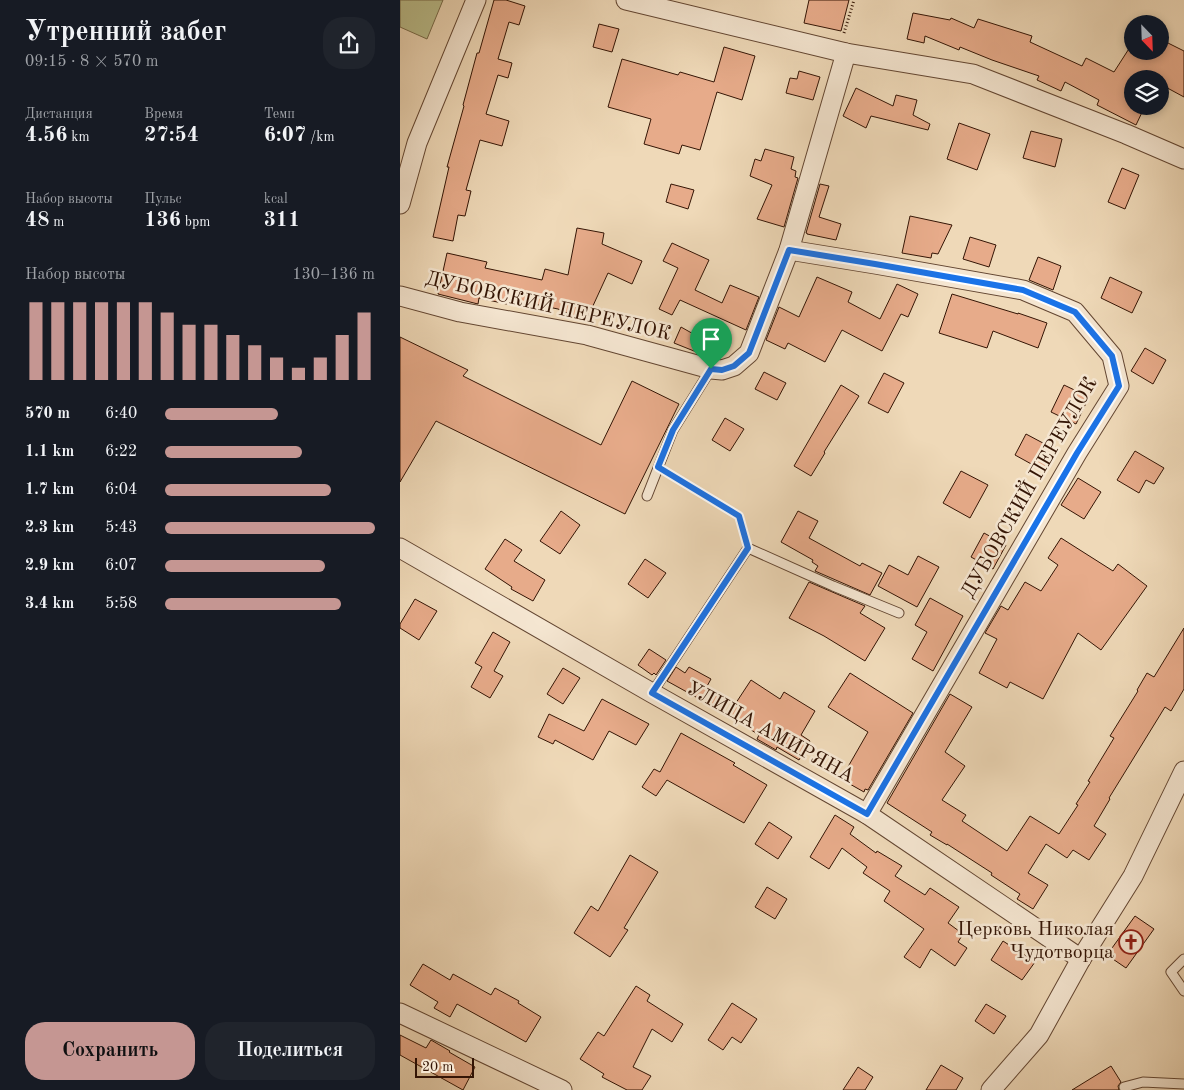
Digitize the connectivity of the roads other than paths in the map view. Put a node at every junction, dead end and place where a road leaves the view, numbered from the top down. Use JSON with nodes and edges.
{"nodes":[{"id":1,"x":476,"y":0,"type":"edge"},
{"id":2,"x":626,"y":0,"type":"edge"},
{"id":3,"x":842,"y":52,"type":"junction"},
{"id":4,"x":408,"y":141,"type":"edge"},
{"id":5,"x":1184,"y":159,"type":"edge"},
{"id":6,"x":400,"y":204,"type":"edge"},
{"id":7,"x":789,"y":250,"type":"junction"},
{"id":8,"x":400,"y":296,"type":"edge"},
{"id":9,"x":711,"y":369,"type":"junction"},
{"id":10,"x":647,"y":496,"type":"dead end"},
{"id":11,"x":400,"y":548,"type":"edge"},
{"id":12,"x":899,"y":613,"type":"dead end"},
{"id":13,"x":652,"y":693,"type":"junction"},
{"id":14,"x":1184,"y":774,"type":"edge"},
{"id":15,"x":867,"y":814,"type":"junction"},
{"id":16,"x":1081,"y":959,"type":"junction"},
{"id":17,"x":1184,"y":959,"type":"edge"},
{"id":18,"x":1184,"y":992,"type":"edge"},
{"id":19,"x":400,"y":1013,"type":"edge"},
{"id":20,"x":1184,"y":1084,"type":"edge"},
{"id":21,"x":1124,"y":1086,"type":"dead end"},
{"id":22,"x":562,"y":1090,"type":"edge"},
{"id":23,"x":991,"y":1090,"type":"edge"}],
"edges":[{"from":1,"to":4,"type":"street"},
{"from":2,"to":3,"type":"street"},
{"from":3,"to":5,"type":"street"},
{"from":3,"to":7,"type":"street","name":"ДУБОВСКИЙ ПЕРЕУЛОК"},
{"from":4,"to":6,"type":"street"},
{"from":7,"to":9,"type":"street","name":"ДУБОВСКИЙ ПЕРЕУЛОК"},
{"from":7,"to":15,"type":"street","name":"ДУБОВСКИЙ ПЕРЕУЛОК"},
{"from":8,"to":9,"type":"street","name":"ДУБОВСКИЙ ПЕРЕУЛОК"},
{"from":9,"to":10,"type":"lane"},
{"from":11,"to":13,"type":"street","name":"УЛИЦА АМИРЯНА"},
{"from":12,"to":13,"type":"lane"},
{"from":13,"to":15,"type":"street","name":"УЛИЦА АМИРЯНА"},
{"from":14,"to":16,"type":"street"},
{"from":15,"to":16,"type":"street","name":"УЛИЦА АМИРЯНА"},
{"from":16,"to":23,"type":"street"},
{"from":17,"to":18,"type":"lane"},
{"from":19,"to":22,"type":"street"},
{"from":20,"to":21,"type":"lane"}]}
